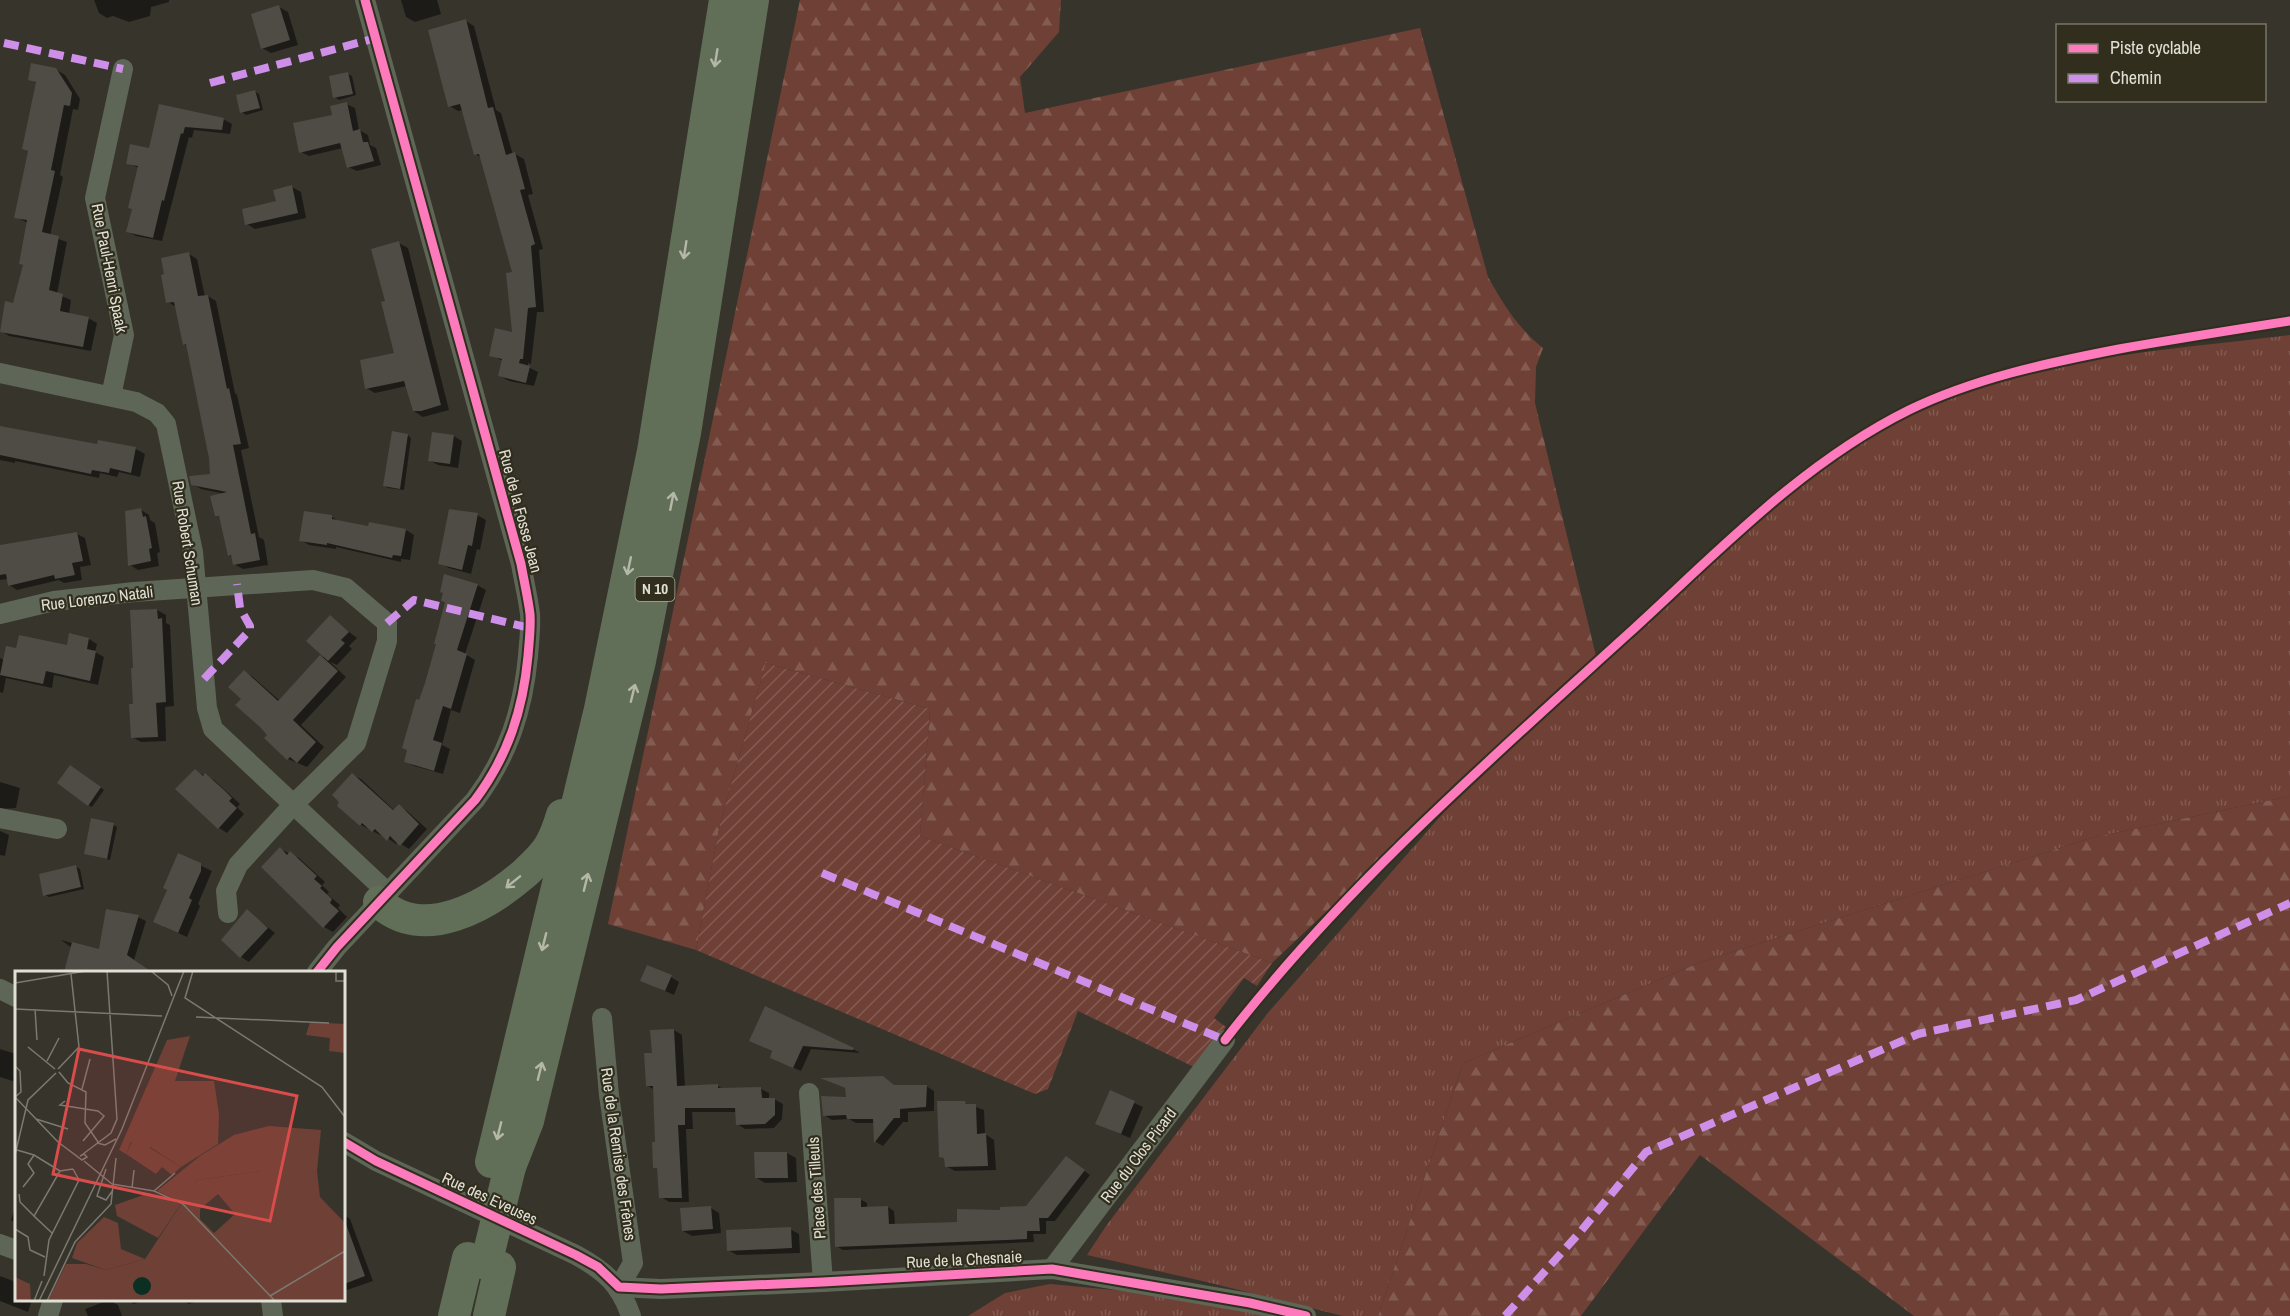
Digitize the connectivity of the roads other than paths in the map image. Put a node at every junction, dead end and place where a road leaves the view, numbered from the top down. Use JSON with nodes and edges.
{"nodes":[{"id":1,"x":365,"y":0,"type":"edge"},
{"id":2,"x":725,"y":0,"type":"edge"},
{"id":3,"x":753,"y":0,"type":"edge"},
{"id":4,"x":123,"y":69,"type":"dead end"},
{"id":5,"x":0,"y":373,"type":"edge"},
{"id":6,"x":111,"y":396,"type":"junction"},
{"id":7,"x":196,"y":587,"type":"junction"},
{"id":8,"x":0,"y":614,"type":"edge"},
{"id":9,"x":606,"y":681,"type":"junction"},
{"id":10,"x":292,"y":805,"type":"junction"},
{"id":11,"x":0,"y":818,"type":"edge"},
{"id":12,"x":57,"y":830,"type":"dead end"},
{"id":13,"x":383,"y":898,"type":"junction"},
{"id":14,"x":228,"y":912,"type":"dead end"},
{"id":15,"x":318,"y":971,"type":"edge"},
{"id":16,"x":0,"y":989,"type":"edge"},
{"id":17,"x":15,"y":996,"type":"edge"},
{"id":18,"x":602,"y":1018,"type":"dead end"},
{"id":19,"x":1224,"y":1040,"type":"dead end"},
{"id":20,"x":809,"y":1094,"type":"dead end"},
{"id":21,"x":345,"y":1143,"type":"edge"},
{"id":22,"x":508,"y":1167,"type":"junction"},
{"id":23,"x":0,"y":1244,"type":"edge"},
{"id":24,"x":15,"y":1250,"type":"edge"},
{"id":25,"x":485,"y":1263,"type":"junction"},
{"id":26,"x":1052,"y":1269,"type":"junction"},
{"id":27,"x":823,"y":1282,"type":"junction"},
{"id":28,"x":619,"y":1287,"type":"junction"},
{"id":29,"x":52,"y":1301,"type":"edge"},
{"id":30,"x":271,"y":1301,"type":"edge"},
{"id":31,"x":48,"y":1316,"type":"edge"},
{"id":32,"x":273,"y":1316,"type":"edge"},
{"id":33,"x":454,"y":1316,"type":"edge"},
{"id":34,"x":474,"y":1316,"type":"edge"},
{"id":35,"x":489,"y":1316,"type":"edge"},
{"id":36,"x":631,"y":1316,"type":"edge"},
{"id":37,"x":1306,"y":1316,"type":"edge"}],
"edges":[{"from":1,"to":13,"type":"street","name":"Rue de la Fosse Jean"},
{"from":2,"to":9,"type":"main road","number":"N 10","one_way":true},
{"from":22,"to":3,"type":"main road","number":"N 10","one_way":true},
{"from":4,"to":6,"type":"street","name":"Rue Paul-Henri Spaak"},
{"from":5,"to":6,"type":"street","name":"Rue Robert Schuman"},
{"from":6,"to":7,"type":"street","name":"Rue Robert Schuman"},
{"from":7,"to":8,"type":"street","name":"Rue Lorenzo Natali"},
{"from":7,"to":10,"type":"street","name":"Rue Robert Schuman"},
{"from":7,"to":10,"type":"street","name":"Rue Lorenzo Natali"},
{"from":9,"to":13,"type":"main road","one_way":true},
{"from":9,"to":22,"type":"main road","number":"N 10","one_way":true},
{"from":10,"to":13,"type":"street","name":"Rue Robert Schuman"},
{"from":10,"to":14,"type":"street"},
{"from":11,"to":12,"type":"street"},
{"from":13,"to":15,"type":"street","name":"Rue de la Fosse Jean"},
{"from":16,"to":17,"type":"street"},
{"from":18,"to":28,"type":"street","name":"Rue de la Remise des Frênes"},
{"from":19,"to":26,"type":"street","name":"Rue du Clos Picard"},
{"from":20,"to":27,"type":"street","name":"Place des Tilleuls"},
{"from":21,"to":28,"type":"street","name":"Rue des Eveuses"},
{"from":22,"to":25,"type":"main road","number":"N 10","bridge":true},
{"from":23,"to":24,"type":"street"},
{"from":25,"to":33,"type":"main road","number":"N 10"},
{"from":25,"to":34,"type":"main road","number":"N 10"},
{"from":25,"to":35,"type":"main road"},
{"from":26,"to":27,"type":"street","name":"Rue de la Chesnaie"},
{"from":26,"to":37,"type":"street","name":"Rue de la Chesnaie"},
{"from":27,"to":28,"type":"street","name":"Rue de la Chesnaie"},
{"from":28,"to":36,"type":"street"},
{"from":29,"to":31,"type":"street"},
{"from":30,"to":32,"type":"street"}]}
